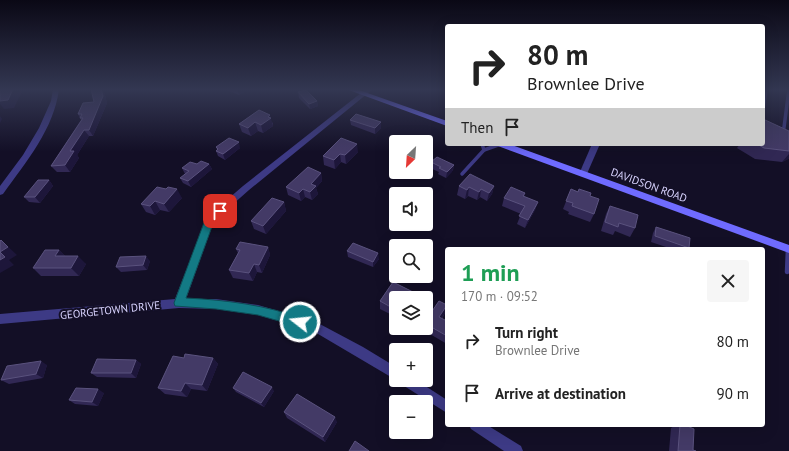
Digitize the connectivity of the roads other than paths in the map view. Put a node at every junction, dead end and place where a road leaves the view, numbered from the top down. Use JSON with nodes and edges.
{"nodes":[{"id":1,"x":51,"y":110,"type":"edge"},
{"id":2,"x":343,"y":110,"type":"edge"},
{"id":3,"x":413,"y":110,"type":"edge"},
{"id":4,"x":786,"y":110,"type":"edge"},
{"id":5,"x":445,"y":123,"type":"edge"},
{"id":6,"x":776,"y":132,"type":"edge"},
{"id":7,"x":783,"y":136,"type":"junction"},
{"id":8,"x":789,"y":140,"type":"edge"},
{"id":9,"x":483,"y":146,"type":"edge"},
{"id":10,"x":495,"y":146,"type":"edge"},
{"id":11,"x":506,"y":146,"type":"edge"},
{"id":12,"x":595,"y":146,"type":"edge"},
{"id":13,"x":484,"y":150,"type":"junction"},
{"id":14,"x":462,"y":174,"type":"dead end"},
{"id":15,"x":583,"y":174,"type":"junction"},
{"id":16,"x":0,"y":192,"type":"edge"},
{"id":17,"x":788,"y":249,"type":"edge"},
{"id":18,"x":787,"y":272,"type":"dead end"},
{"id":19,"x":179,"y":303,"type":"junction"},
{"id":20,"x":0,"y":319,"type":"edge"},
{"id":21,"x":389,"y":370,"type":"edge"},
{"id":22,"x":416,"y":387,"type":"edge"},
{"id":23,"x":445,"y":406,"type":"edge"},
{"id":24,"x":478,"y":427,"type":"edge"},
{"id":25,"x":516,"y":451,"type":"edge"}],
"edges":[{"from":1,"to":16,"type":"street"},
{"from":2,"to":19,"type":"street"},
{"from":3,"to":5,"type":"street"},
{"from":4,"to":7,"type":"lane"},
{"from":6,"to":7,"type":"lane"},
{"from":7,"to":8,"type":"lane"},
{"from":9,"to":13,"type":"lane"},
{"from":10,"to":13,"type":"lane"},
{"from":11,"to":15,"type":"street","name":"DAVIDSON ROAD"},
{"from":12,"to":15,"type":"street"},
{"from":13,"to":14,"type":"lane"},
{"from":15,"to":17,"type":"street","name":"DAVIDSON ROAD"},
{"from":17,"to":18,"type":"lane"},
{"from":19,"to":20,"type":"street","name":"GEORGETOWN DRIVE"},
{"from":19,"to":21,"type":"street","name":"GEORGETOWN DRIVE"},
{"from":22,"to":23,"type":"street"},
{"from":24,"to":25,"type":"street"}]}
